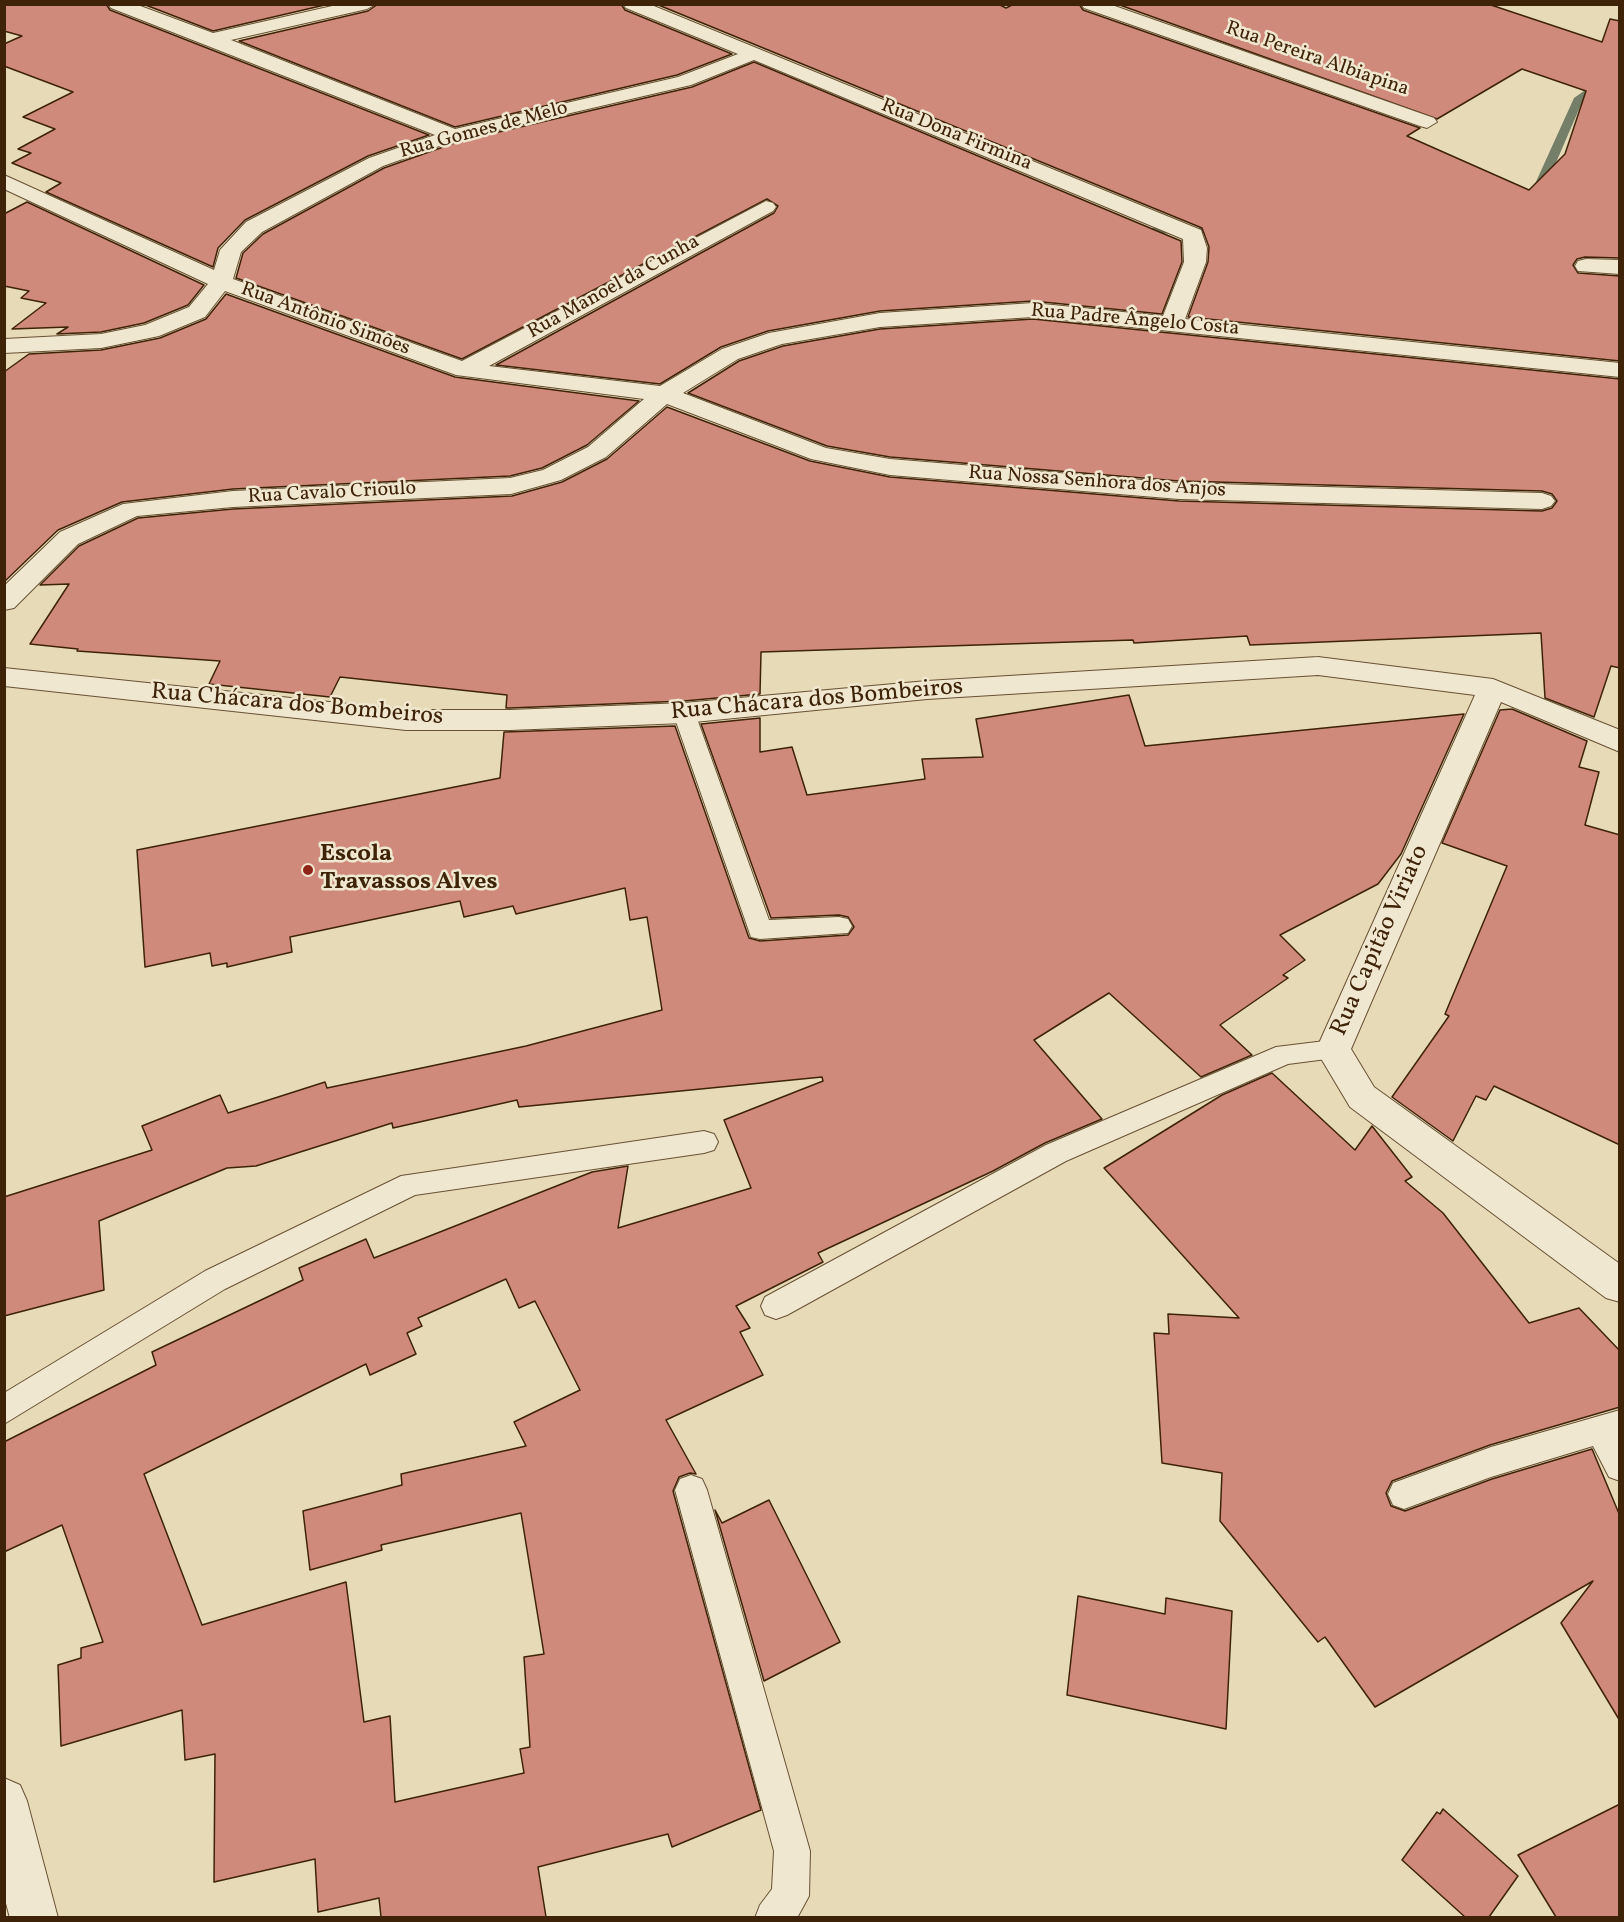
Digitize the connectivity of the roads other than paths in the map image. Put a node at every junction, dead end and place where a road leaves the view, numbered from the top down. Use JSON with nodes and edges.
{"nodes":[{"id":1,"x":117,"y":4,"type":"edge"},
{"id":2,"x":367,"y":4,"type":"edge"},
{"id":3,"x":632,"y":4,"type":"edge"},
{"id":4,"x":1090,"y":4,"type":"edge"},
{"id":5,"x":212,"y":39,"type":"junction"},
{"id":6,"x":754,"y":54,"type":"junction"},
{"id":7,"x":1427,"y":122,"type":"dead end"},
{"id":8,"x":453,"y":135,"type":"junction"},
{"id":9,"x":4,"y":181,"type":"edge"},
{"id":10,"x":766,"y":207,"type":"dead end"},
{"id":11,"x":1586,"y":266,"type":"dead end"},
{"id":12,"x":1620,"y":267,"type":"edge"},
{"id":13,"x":221,"y":282,"type":"junction"},
{"id":14,"x":1172,"y":324,"type":"junction"},
{"id":15,"x":4,"y":346,"type":"edge"},
{"id":16,"x":464,"y":370,"type":"junction"},
{"id":17,"x":1620,"y":370,"type":"edge"},
{"id":18,"x":664,"y":394,"type":"junction"},
{"id":19,"x":1542,"y":501,"type":"dead end"},
{"id":20,"x":7,"y":596,"type":"edge"},
{"id":21,"x":4,"y":677,"type":"edge"},
{"id":22,"x":1493,"y":688,"type":"junction"},
{"id":23,"x":684,"y":713,"type":"junction"},
{"id":24,"x":1620,"y":742,"type":"edge"},
{"id":25,"x":839,"y":926,"type":"dead end"},
{"id":26,"x":1333,"y":1050,"type":"junction"},
{"id":27,"x":704,"y":1142,"type":"dead end"},
{"id":28,"x":1620,"y":1286,"type":"edge"},
{"id":29,"x":776,"y":1306,"type":"dead end"},
{"id":30,"x":4,"y":1410,"type":"edge"},
{"id":31,"x":1611,"y":1427,"type":"edge"},
{"id":32,"x":1620,"y":1466,"type":"edge"},
{"id":33,"x":691,"y":1490,"type":"dead end"},
{"id":34,"x":1404,"y":1494,"type":"dead end"},
{"id":35,"x":4,"y":1802,"type":"edge"},
{"id":36,"x":34,"y":1917,"type":"edge"},
{"id":37,"x":773,"y":1917,"type":"edge"}],
"edges":[{"from":1,"to":5,"type":"street"},
{"from":2,"to":5,"type":"street"},
{"from":3,"to":6,"type":"street","name":"Rua Dona Firmina"},
{"from":4,"to":7,"type":"street","name":"Rua Pereira Albiapina"},
{"from":5,"to":8,"type":"street"},
{"from":6,"to":8,"type":"street","name":"Rua Gomes de Melo"},
{"from":6,"to":14,"type":"street","name":"Rua Dona Firmina"},
{"from":8,"to":13,"type":"street","name":"Rua Gomes de Melo"},
{"from":9,"to":13,"type":"street","name":"Rua Antônio Simões"},
{"from":10,"to":16,"type":"street","name":"Rua Manoel da Cunha"},
{"from":11,"to":12,"type":"street"},
{"from":13,"to":15,"type":"street"},
{"from":13,"to":16,"type":"street","name":"Rua Antônio Simões"},
{"from":14,"to":17,"type":"street","name":"Rua Padre Ângelo Costa"},
{"from":14,"to":18,"type":"street","name":"Rua Padre Ângelo Costa"},
{"from":16,"to":18,"type":"street","name":"Rua Antônio Simões"},
{"from":18,"to":19,"type":"street","name":"Rua Nossa Senhora dos Anjos"},
{"from":18,"to":20,"type":"street","name":"Rua Cavalo Crioulo"},
{"from":21,"to":23,"type":"street","name":"Rua Chácara dos Bombeiros"},
{"from":22,"to":23,"type":"street","name":"Rua Chácara dos Bombeiros"},
{"from":22,"to":24,"type":"street","name":"Rua Chácara dos Bombeiros"},
{"from":22,"to":26,"type":"street","name":"Rua Capitão Viriato"},
{"from":23,"to":25,"type":"lane"},
{"from":26,"to":28,"type":"street","name":"Rua Capitão Viriato"},
{"from":26,"to":29,"type":"lane"},
{"from":27,"to":30,"type":"lane"},
{"from":31,"to":32,"type":"lane"},
{"from":31,"to":34,"type":"lane"},
{"from":33,"to":37,"type":"lane"},
{"from":35,"to":36,"type":"street"}]}
